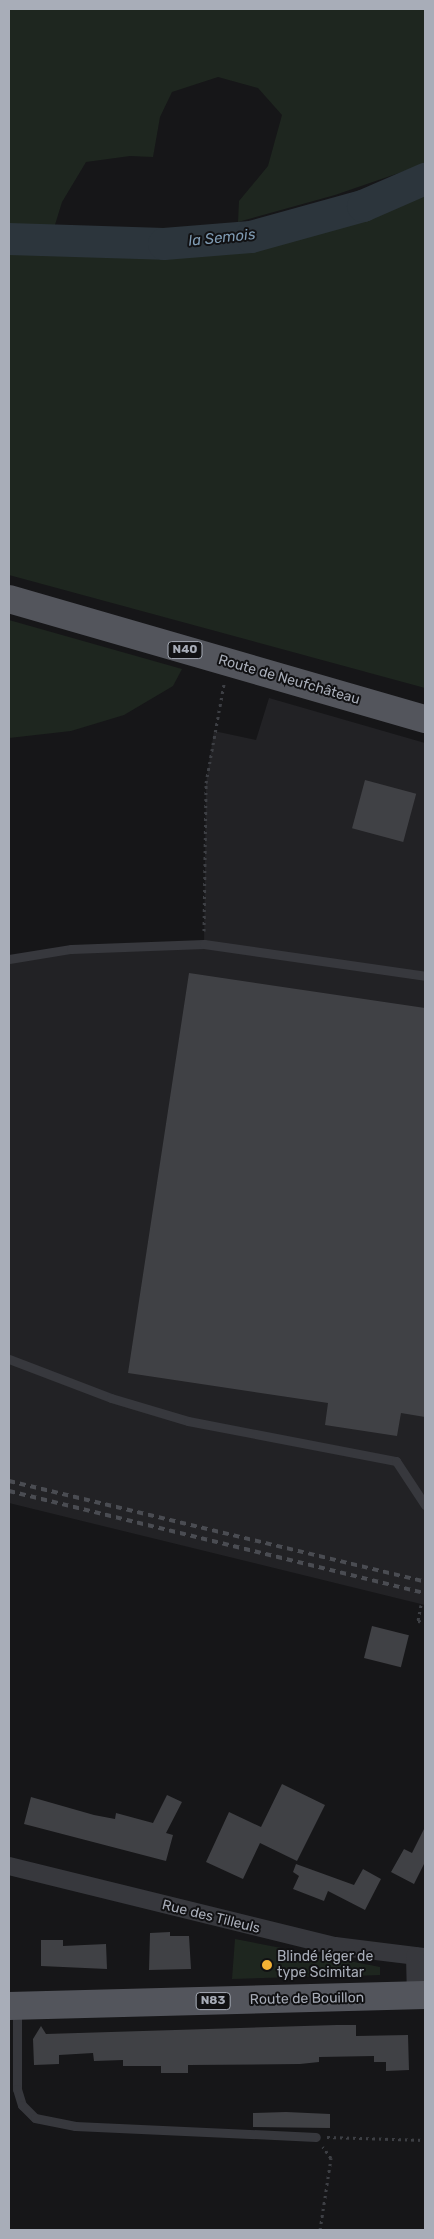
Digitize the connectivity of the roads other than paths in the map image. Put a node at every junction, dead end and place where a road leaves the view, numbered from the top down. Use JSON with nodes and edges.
{"nodes":[{"id":1,"x":9,"y":599,"type":"edge"},
{"id":2,"x":425,"y":719,"type":"edge"},
{"id":3,"x":9,"y":959,"type":"edge"},
{"id":4,"x":425,"y":976,"type":"edge"},
{"id":5,"x":9,"y":1359,"type":"edge"},
{"id":6,"x":425,"y":1505,"type":"edge"},
{"id":7,"x":9,"y":1866,"type":"edge"},
{"id":8,"x":420,"y":1956,"type":"edge"},
{"id":9,"x":421,"y":1996,"type":"edge"},
{"id":10,"x":13,"y":2006,"type":"edge"},
{"id":11,"x":316,"y":2137,"type":"road end"}],
"edges":[{"from":1,"to":2,"type":"main road","name":"Route de Neufchâteau","number":"N40"},
{"from":3,"to":4,"type":"lane"},
{"from":5,"to":6,"type":"lane"},
{"from":7,"to":8,"type":"street","name":"Rue des Tilleuls"},
{"from":8,"to":9,"type":"street","name":"Rue des Tilleuls"},
{"from":9,"to":10,"type":"main road","name":"Route de Bouillon","number":"N83"},
{"from":10,"to":11,"type":"lane"}]}
